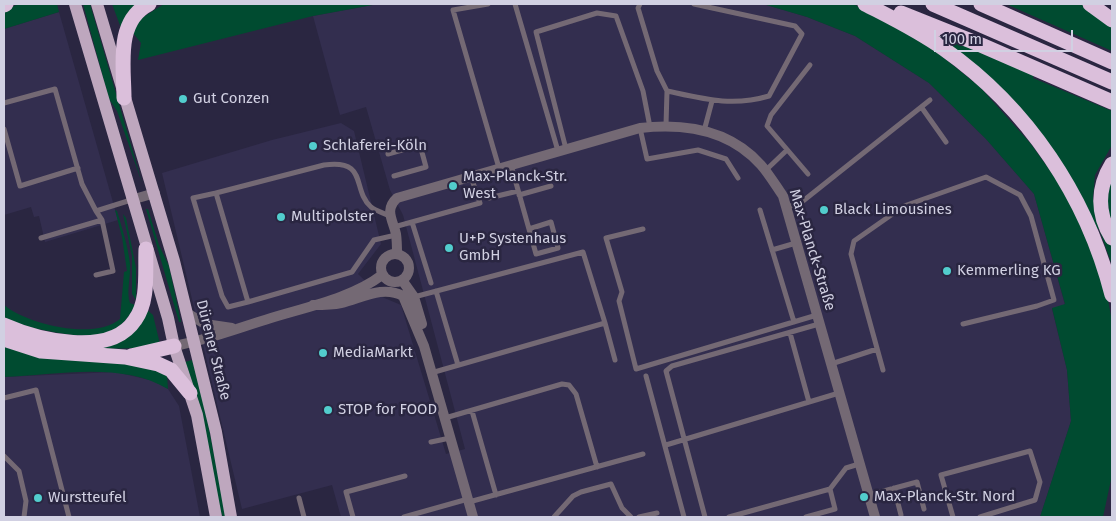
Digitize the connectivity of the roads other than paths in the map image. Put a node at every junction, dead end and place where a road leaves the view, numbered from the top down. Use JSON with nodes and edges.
{"nodes":[{"id":1,"x":75,"y":4,"type":"edge"},
{"id":2,"x":97,"y":4,"type":"edge"},
{"id":3,"x":149,"y":4,"type":"edge"},
{"id":4,"x":488,"y":4,"type":"edge"},
{"id":5,"x":515,"y":4,"type":"edge"},
{"id":6,"x":640,"y":4,"type":"edge"},
{"id":7,"x":694,"y":4,"type":"edge"},
{"id":8,"x":865,"y":4,"type":"edge"},
{"id":9,"x":873,"y":4,"type":"edge"},
{"id":10,"x":933,"y":4,"type":"edge"},
{"id":11,"x":981,"y":4,"type":"edge"},
{"id":12,"x":1090,"y":4,"type":"edge"},
{"id":13,"x":1112,"y":20,"type":"edge"},
{"id":14,"x":981,"y":45,"type":"junction"},
{"id":15,"x":1112,"y":62,"type":"edge"},
{"id":16,"x":810,"y":65,"type":"dead end"},
{"id":17,"x":1112,"y":82,"type":"edge"},
{"id":18,"x":1112,"y":87,"type":"edge"},
{"id":19,"x":667,"y":91,"type":"junction"},
{"id":20,"x":124,"y":98,"type":"junction"},
{"id":21,"x":930,"y":100,"type":"dead end"},
{"id":22,"x":712,"y":101,"type":"junction"},
{"id":23,"x":1112,"y":102,"type":"edge"},
{"id":24,"x":4,"y":103,"type":"edge"},
{"id":25,"x":922,"y":108,"type":"junction"},
{"id":26,"x":666,"y":125,"type":"junction"},
{"id":27,"x":645,"y":127,"type":"junction"},
{"id":28,"x":4,"y":129,"type":"edge"},
{"id":29,"x":704,"y":131,"type":"junction"},
{"id":30,"x":946,"y":142,"type":"dead end"},
{"id":31,"x":562,"y":150,"type":"junction"},
{"id":32,"x":787,"y":150,"type":"junction"},
{"id":33,"x":388,"y":154,"type":"dead end"},
{"id":34,"x":1112,"y":164,"type":"edge"},
{"id":35,"x":511,"y":165,"type":"junction"},
{"id":36,"x":78,"y":168,"type":"junction"},
{"id":37,"x":499,"y":168,"type":"junction"},
{"id":38,"x":765,"y":171,"type":"junction"},
{"id":39,"x":808,"y":174,"type":"dead end"},
{"id":40,"x":394,"y":176,"type":"dead end"},
{"id":41,"x":471,"y":176,"type":"junction"},
{"id":42,"x":738,"y":178,"type":"dead end"},
{"id":43,"x":551,"y":186,"type":"dead end"},
{"id":44,"x":155,"y":193,"type":"junction"},
{"id":45,"x":216,"y":193,"type":"junction"},
{"id":46,"x":519,"y":193,"type":"junction"},
{"id":47,"x":489,"y":198,"type":"dead end"},
{"id":48,"x":131,"y":200,"type":"junction"},
{"id":49,"x":786,"y":208,"type":"junction"},
{"id":50,"x":760,"y":210,"type":"dead end"},
{"id":51,"x":96,"y":211,"type":"junction"},
{"id":52,"x":390,"y":216,"type":"junction"},
{"id":53,"x":102,"y":220,"type":"junction"},
{"id":54,"x":412,"y":222,"type":"junction"},
{"id":55,"x":529,"y":229,"type":"junction"},
{"id":56,"x":643,"y":229,"type":"dead end"},
{"id":57,"x":395,"y":231,"type":"junction"},
{"id":58,"x":41,"y":238,"type":"dead end"},
{"id":59,"x":1112,"y":238,"type":"edge"},
{"id":60,"x":796,"y":242,"type":"junction"},
{"id":61,"x":146,"y":250,"type":"junction"},
{"id":62,"x":772,"y":250,"type":"junction"},
{"id":63,"x":397,"y":254,"type":"junction"},
{"id":64,"x":96,"y":275,"type":"dead end"},
{"id":65,"x":382,"y":275,"type":"junction"},
{"id":66,"x":402,"y":280,"type":"junction"},
{"id":67,"x":430,"y":283,"type":"dead end"},
{"id":68,"x":436,"y":291,"type":"junction"},
{"id":69,"x":1112,"y":295,"type":"edge"},
{"id":70,"x":414,"y":297,"type":"junction"},
{"id":71,"x":248,"y":302,"type":"junction"},
{"id":72,"x":313,"y":305,"type":"junction"},
{"id":73,"x":187,"y":313,"type":"junction"},
{"id":74,"x":818,"y":320,"type":"junction"},
{"id":75,"x":794,"y":322,"type":"junction"},
{"id":76,"x":605,"y":323,"type":"junction"},
{"id":77,"x":963,"y":324,"type":"dead end"},
{"id":78,"x":4,"y":325,"type":"edge"},
{"id":79,"x":238,"y":328,"type":"junction"},
{"id":80,"x":790,"y":332,"type":"junction"},
{"id":81,"x":4,"y":339,"type":"edge"},
{"id":82,"x":195,"y":342,"type":"junction"},
{"id":83,"x":174,"y":346,"type":"junction"},
{"id":84,"x":424,"y":346,"type":"junction"},
{"id":85,"x":877,"y":349,"type":"junction"},
{"id":86,"x":125,"y":357,"type":"junction"},
{"id":87,"x":615,"y":360,"type":"dead end"},
{"id":88,"x":831,"y":364,"type":"junction"},
{"id":89,"x":458,"y":365,"type":"junction"},
{"id":90,"x":883,"y":370,"type":"dead end"},
{"id":91,"x":431,"y":373,"type":"junction"},
{"id":92,"x":646,"y":376,"type":"dead end"},
{"id":93,"x":190,"y":393,"type":"junction"},
{"id":94,"x":839,"y":393,"type":"junction"},
{"id":95,"x":4,"y":398,"type":"edge"},
{"id":96,"x":809,"y":402,"type":"junction"},
{"id":97,"x":472,"y":410,"type":"junction"},
{"id":98,"x":445,"y":418,"type":"junction"},
{"id":99,"x":450,"y":438,"type":"junction"},
{"id":100,"x":684,"y":439,"type":"junction"},
{"id":101,"x":431,"y":442,"type":"dead end"},
{"id":102,"x":666,"y":445,"type":"junction"},
{"id":103,"x":643,"y":454,"type":"dead end"},
{"id":104,"x":4,"y":456,"type":"edge"},
{"id":105,"x":859,"y":464,"type":"junction"},
{"id":106,"x":597,"y":466,"type":"junction"},
{"id":107,"x":405,"y":476,"type":"dead end"},
{"id":108,"x":894,"y":488,"type":"junction"},
{"id":109,"x":830,"y":489,"type":"junction"},
{"id":110,"x":496,"y":495,"type":"junction"},
{"id":111,"x":868,"y":495,"type":"junction"},
{"id":112,"x":299,"y":498,"type":"dead end"},
{"id":113,"x":468,"y":500,"type":"junction"},
{"id":114,"x":924,"y":509,"type":"dead end"},
{"id":115,"x":657,"y":513,"type":"dead end"},
{"id":116,"x":902,"y":515,"type":"dead end"},
{"id":117,"x":24,"y":517,"type":"edge"},
{"id":118,"x":69,"y":517,"type":"edge"},
{"id":119,"x":216,"y":517,"type":"edge"},
{"id":120,"x":231,"y":517,"type":"edge"},
{"id":121,"x":304,"y":517,"type":"edge"},
{"id":122,"x":353,"y":517,"type":"edge"},
{"id":123,"x":404,"y":517,"type":"edge"},
{"id":124,"x":473,"y":517,"type":"edge"},
{"id":125,"x":554,"y":517,"type":"edge"},
{"id":126,"x":631,"y":517,"type":"edge"},
{"id":127,"x":640,"y":517,"type":"edge"},
{"id":128,"x":684,"y":517,"type":"edge"},
{"id":129,"x":704,"y":517,"type":"edge"},
{"id":130,"x":729,"y":517,"type":"edge"},
{"id":131,"x":806,"y":517,"type":"edge"},
{"id":132,"x":875,"y":517,"type":"edge"},
{"id":133,"x":954,"y":517,"type":"edge"},
{"id":134,"x":980,"y":517,"type":"edge"}],
"edges":[{"from":1,"to":48,"type":"main road"},
{"from":2,"to":20,"type":"main road","name":"Dürener Straße"},
{"from":3,"to":20,"type":"highway"},
{"from":4,"to":37,"type":"lane"},
{"from":5,"to":31,"type":"lane"},
{"from":6,"to":19,"type":"lane"},
{"from":7,"to":22,"type":"lane"},
{"from":8,"to":69,"type":"highway"},
{"from":9,"to":14,"type":"highway"},
{"from":10,"to":17,"type":"highway"},
{"from":11,"to":15,"type":"highway"},
{"from":12,"to":13,"type":"highway"},
{"from":14,"to":18,"type":"highway"},
{"from":14,"to":23,"type":"highway"},
{"from":16,"to":32,"type":"lane"},
{"from":19,"to":22,"type":"lane"},
{"from":19,"to":26,"type":"lane"},
{"from":20,"to":44,"type":"main road","name":"Dürener Straße"},
{"from":21,"to":25,"type":"lane"},
{"from":22,"to":29,"type":"lane"},
{"from":24,"to":36,"type":"lane"},
{"from":25,"to":30,"type":"lane"},
{"from":25,"to":49,"type":"lane"},
{"from":26,"to":27,"type":"street","name":"Max-Planck-Straße"},
{"from":26,"to":29,"type":"street","name":"Max-Planck-Straße"},
{"from":27,"to":31,"type":"street","name":"Max-Planck-Straße"},
{"from":27,"to":31,"type":"lane"},
{"from":27,"to":42,"type":"lane"},
{"from":28,"to":36,"type":"lane"},
{"from":29,"to":38,"type":"street","name":"Max-Planck-Straße"},
{"from":31,"to":35,"type":"street","name":"Max-Planck-Straße"},
{"from":32,"to":38,"type":"lane"},
{"from":32,"to":39,"type":"lane"},
{"from":33,"to":40,"type":"lane"},
{"from":34,"to":59,"type":"highway"},
{"from":35,"to":37,"type":"street","name":"Max-Planck-Straße"},
{"from":35,"to":46,"type":"lane"},
{"from":36,"to":51,"type":"lane"},
{"from":37,"to":41,"type":"street","name":"Max-Planck-Straße"},
{"from":38,"to":49,"type":"street","name":"Max-Planck-Straße"},
{"from":41,"to":52,"type":"street","name":"Max-Planck-Straße"},
{"from":41,"to":54,"type":"lane"},
{"from":43,"to":46,"type":"lane"},
{"from":44,"to":48,"type":"street"},
{"from":44,"to":73,"type":"main road","name":"Dürener Straße"},
{"from":45,"to":52,"type":"lane"},
{"from":45,"to":71,"type":"lane"},
{"from":45,"to":71,"type":"lane"},
{"from":46,"to":47,"type":"lane"},
{"from":46,"to":55,"type":"lane"},
{"from":48,"to":51,"type":"lane"},
{"from":48,"to":61,"type":"main road"},
{"from":49,"to":60,"type":"street","name":"Max-Planck-Straße"},
{"from":50,"to":62,"type":"lane"},
{"from":51,"to":53,"type":"lane"},
{"from":52,"to":57,"type":"street"},
{"from":53,"to":58,"type":"lane"},
{"from":53,"to":64,"type":"lane"},
{"from":54,"to":57,"type":"lane"},
{"from":54,"to":67,"type":"lane"},
{"from":55,"to":55,"type":"lane"},
{"from":56,"to":75,"type":"lane"},
{"from":57,"to":63,"type":"street"},
{"from":57,"to":71,"type":"lane"},
{"from":60,"to":62,"type":"lane"},
{"from":60,"to":74,"type":"street","name":"Max-Planck-Straße"},
{"from":61,"to":78,"type":"highway"},
{"from":61,"to":83,"type":"main road"},
{"from":62,"to":75,"type":"lane"},
{"from":63,"to":65,"type":"street"},
{"from":63,"to":66,"type":"street"},
{"from":65,"to":66,"type":"street"},
{"from":65,"to":72,"type":"street"},
{"from":66,"to":70,"type":"street"},
{"from":68,"to":70,"type":"lane"},
{"from":68,"to":76,"type":"lane"},
{"from":68,"to":89,"type":"lane"},
{"from":70,"to":84,"type":"street"},
{"from":72,"to":79,"type":"street"},
{"from":72,"to":84,"type":"street"},
{"from":73,"to":79,"type":"street"},
{"from":73,"to":82,"type":"main road","name":"Dürener Straße"},
{"from":74,"to":75,"type":"lane"},
{"from":74,"to":80,"type":"lane"},
{"from":74,"to":88,"type":"street","name":"Max-Planck-Straße"},
{"from":76,"to":87,"type":"lane"},
{"from":76,"to":89,"type":"lane"},
{"from":77,"to":85,"type":"lane"},
{"from":79,"to":82,"type":"street"},
{"from":80,"to":96,"type":"lane"},
{"from":80,"to":100,"type":"lane"},
{"from":81,"to":86,"type":"highway"},
{"from":82,"to":83,"type":"street"},
{"from":82,"to":120,"type":"main road","name":"Dürener Straße"},
{"from":83,"to":86,"type":"highway"},
{"from":83,"to":93,"type":"main road"},
{"from":84,"to":91,"type":"street"},
{"from":85,"to":88,"type":"lane"},
{"from":85,"to":90,"type":"lane"},
{"from":86,"to":93,"type":"highway"},
{"from":88,"to":94,"type":"street","name":"Max-Planck-Straße"},
{"from":89,"to":91,"type":"lane"},
{"from":91,"to":98,"type":"street"},
{"from":92,"to":102,"type":"lane"},
{"from":93,"to":119,"type":"main road"},
{"from":94,"to":96,"type":"lane"},
{"from":94,"to":105,"type":"street","name":"Max-Planck-Straße"},
{"from":95,"to":118,"type":"lane"},
{"from":96,"to":100,"type":"lane"},
{"from":97,"to":98,"type":"lane"},
{"from":97,"to":106,"type":"lane"},
{"from":97,"to":110,"type":"lane"},
{"from":98,"to":99,"type":"street"},
{"from":99,"to":101,"type":"lane"},
{"from":99,"to":113,"type":"street"},
{"from":100,"to":102,"type":"lane"},
{"from":100,"to":129,"type":"lane"},
{"from":102,"to":128,"type":"lane"},
{"from":103,"to":106,"type":"lane"},
{"from":104,"to":117,"type":"lane"},
{"from":105,"to":109,"type":"lane"},
{"from":105,"to":111,"type":"street","name":"Max-Planck-Straße"},
{"from":106,"to":110,"type":"lane"},
{"from":107,"to":122,"type":"lane"},
{"from":108,"to":111,"type":"lane"},
{"from":108,"to":114,"type":"lane"},
{"from":108,"to":116,"type":"lane"},
{"from":109,"to":130,"type":"lane"},
{"from":109,"to":131,"type":"lane"},
{"from":110,"to":113,"type":"lane"},
{"from":111,"to":132,"type":"street","name":"Max-Planck-Straße"},
{"from":112,"to":121,"type":"lane"},
{"from":113,"to":123,"type":"lane"},
{"from":113,"to":124,"type":"street"},
{"from":115,"to":127,"type":"lane"},
{"from":125,"to":126,"type":"lane"},
{"from":133,"to":134,"type":"lane"}]}
